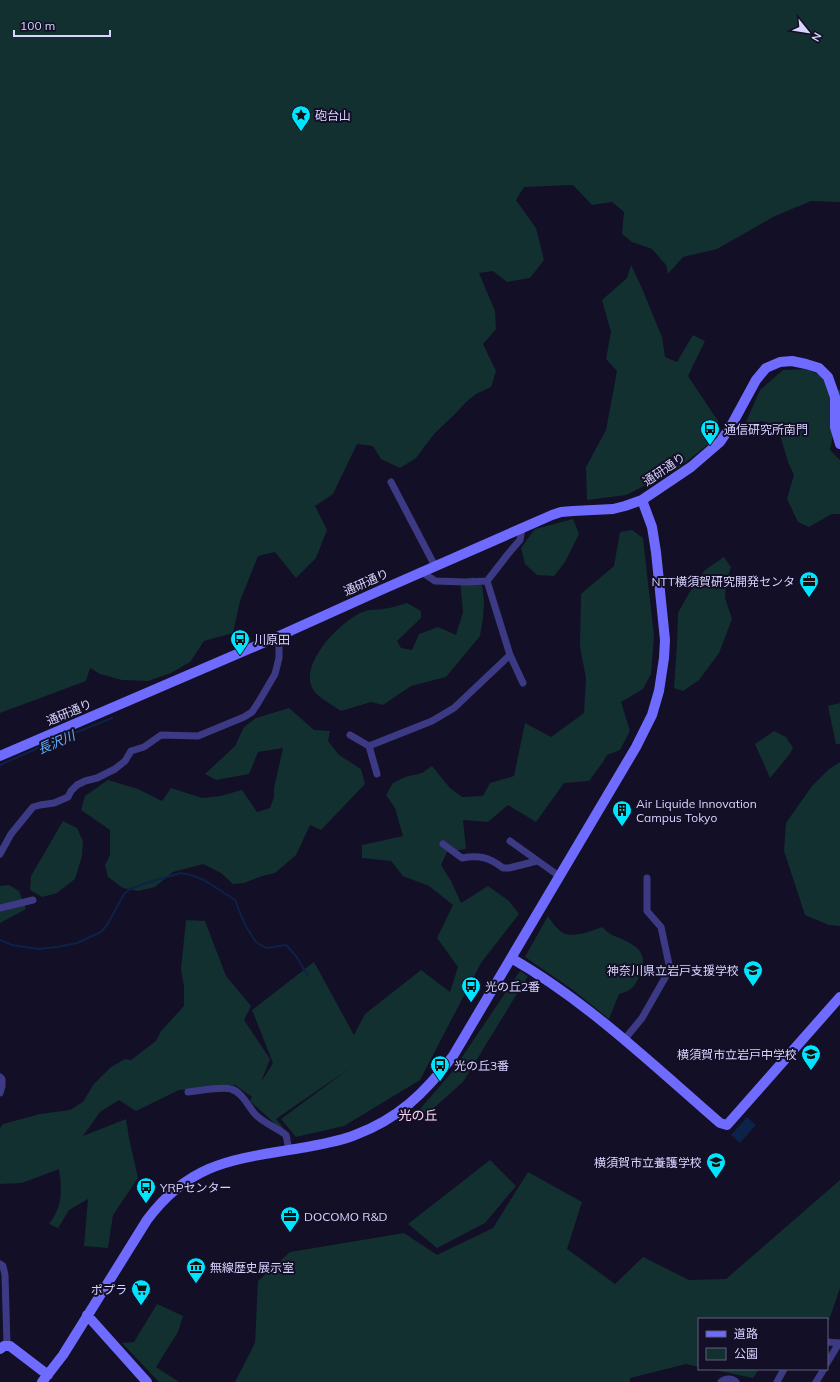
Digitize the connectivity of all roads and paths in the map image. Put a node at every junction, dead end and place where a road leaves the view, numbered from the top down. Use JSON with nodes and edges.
{"nodes":[{"id":1,"x":840,"y":444,"type":"edge"},
{"id":2,"x":391,"y":482,"type":"dead end"},
{"id":3,"x":642,"y":500,"type":"junction"},
{"id":4,"x":522,"y":528,"type":"junction"},
{"id":5,"x":435,"y":566,"type":"junction"},
{"id":6,"x":422,"y":572,"type":"junction"},
{"id":7,"x":487,"y":581,"type":"junction"},
{"id":8,"x":279,"y":636,"type":"junction"},
{"id":9,"x":510,"y":655,"type":"junction"},
{"id":10,"x":523,"y":683,"type":"dead end"},
{"id":11,"x":350,"y":735,"type":"dead end"},
{"id":12,"x":368,"y":746,"type":"junction"},
{"id":13,"x":0,"y":756,"type":"edge"},
{"id":14,"x":377,"y":774,"type":"dead end"},
{"id":15,"x":510,"y":841,"type":"dead end"},
{"id":16,"x":443,"y":844,"type":"dead end"},
{"id":17,"x":0,"y":854,"type":"edge"},
{"id":18,"x":537,"y":861,"type":"junction"},
{"id":19,"x":559,"y":876,"type":"junction"},
{"id":20,"x":646,"y":878,"type":"dead end"},
{"id":21,"x":33,"y":900,"type":"dead end"},
{"id":22,"x":0,"y":908,"type":"edge"},
{"id":23,"x":511,"y":958,"type":"junction"},
{"id":24,"x":840,"y":997,"type":"edge"},
{"id":25,"x":624,"y":1040,"type":"junction"},
{"id":26,"x":0,"y":1077,"type":"edge"},
{"id":27,"x":188,"y":1092,"type":"dead end"},
{"id":28,"x":0,"y":1093,"type":"edge"},
{"id":29,"x":289,"y":1150,"type":"junction"},
{"id":30,"x":0,"y":1264,"type":"edge"},
{"id":31,"x":87,"y":1315,"type":"junction"},
{"id":32,"x":828,"y":1342,"type":"edge"},
{"id":33,"x":839,"y":1343,"type":"edge"},
{"id":34,"x":3,"y":1347,"type":"edge"},
{"id":35,"x":828,"y":1361,"type":"edge"},
{"id":36,"x":783,"y":1370,"type":"edge"},
{"id":37,"x":823,"y":1370,"type":"edge"},
{"id":38,"x":45,"y":1378,"type":"edge"},
{"id":39,"x":147,"y":1382,"type":"edge"},
{"id":40,"x":721,"y":1382,"type":"edge"},
{"id":41,"x":736,"y":1382,"type":"edge"},
{"id":42,"x":777,"y":1382,"type":"edge"},
{"id":43,"x":816,"y":1382,"type":"edge"}],
"edges":[{"from":1,"to":3,"type":"street","name":"通研通り"},
{"from":2,"to":5,"type":"street"},
{"from":3,"to":4,"type":"street","name":"通研通り"},
{"from":3,"to":19,"type":"street"},
{"from":4,"to":5,"type":"street","name":"通研通り"},
{"from":4,"to":7,"type":"street"},
{"from":5,"to":6,"type":"street","name":"通研通り"},
{"from":6,"to":7,"type":"street"},
{"from":6,"to":8,"type":"street","name":"通研通り"},
{"from":7,"to":9,"type":"street"},
{"from":8,"to":13,"type":"street","name":"通研通り"},
{"from":8,"to":17,"type":"street"},
{"from":9,"to":10,"type":"street"},
{"from":9,"to":12,"type":"street"},
{"from":11,"to":12,"type":"street"},
{"from":12,"to":14,"type":"street"},
{"from":15,"to":18,"type":"street"},
{"from":16,"to":18,"type":"street"},
{"from":18,"to":19,"type":"street"},
{"from":19,"to":23,"type":"street"},
{"from":20,"to":25,"type":"street"},
{"from":21,"to":22,"type":"street"},
{"from":23,"to":25,"type":"street"},
{"from":23,"to":29,"type":"street"},
{"from":24,"to":25,"type":"street"},
{"from":26,"to":28,"type":"street"},
{"from":27,"to":29,"type":"street"},
{"from":29,"to":31,"type":"street"},
{"from":30,"to":34,"type":"street"},
{"from":31,"to":38,"type":"street"},
{"from":31,"to":39,"type":"street"},
{"from":32,"to":33,"type":"street"},
{"from":33,"to":35,"type":"street"},
{"from":34,"to":38,"type":"street"},
{"from":36,"to":42,"type":"street"},
{"from":37,"to":43,"type":"street"},
{"from":40,"to":41,"type":"street"}]}
